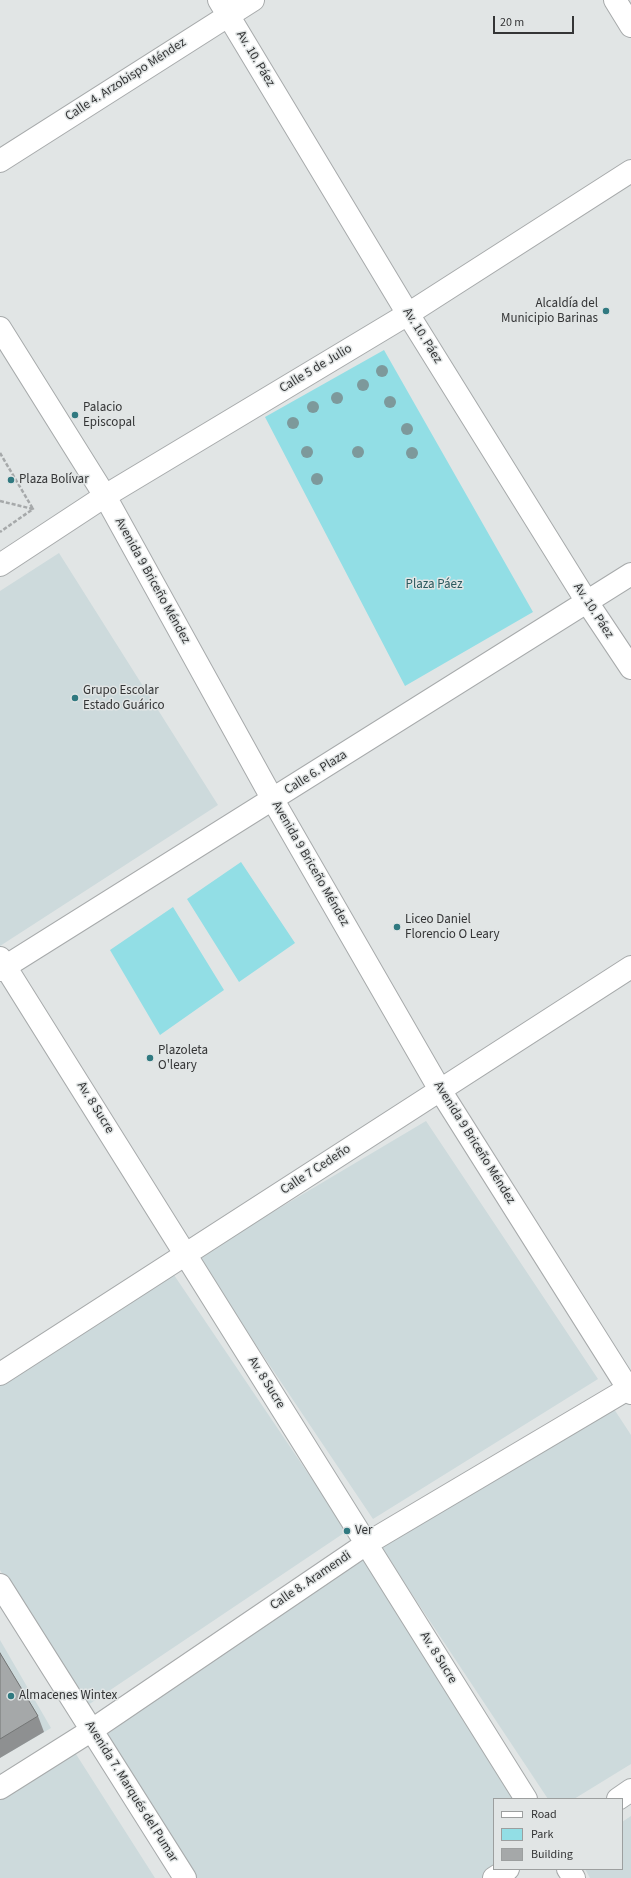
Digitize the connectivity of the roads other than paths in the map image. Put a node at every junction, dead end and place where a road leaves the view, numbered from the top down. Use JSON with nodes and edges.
{"nodes":[{"id":1,"x":252,"y":0,"type":"edge"},
{"id":2,"x":615,"y":0,"type":"edge"},
{"id":3,"x":224,"y":8,"type":"edge"},
{"id":4,"x":631,"y":26,"type":"edge"},
{"id":5,"x":0,"y":161,"type":"edge"},
{"id":6,"x":631,"y":172,"type":"edge"},
{"id":7,"x":408,"y":314,"type":"junction"},
{"id":8,"x":0,"y":328,"type":"edge"},
{"id":9,"x":105,"y":496,"type":"junction"},
{"id":10,"x":0,"y":565,"type":"edge"},
{"id":11,"x":631,"y":574,"type":"edge"},
{"id":12,"x":587,"y":602,"type":"junction"},
{"id":13,"x":631,"y":668,"type":"edge"},
{"id":14,"x":273,"y":800,"type":"junction"},
{"id":15,"x":2,"y":965,"type":"edge"},
{"id":16,"x":631,"y":967,"type":"edge"},
{"id":17,"x":440,"y":1090,"type":"junction"},
{"id":18,"x":186,"y":1254,"type":"junction"},
{"id":19,"x":0,"y":1374,"type":"edge"},
{"id":20,"x":630,"y":1390,"type":"edge"},
{"id":21,"x":366,"y":1544,"type":"junction"},
{"id":22,"x":0,"y":1585,"type":"edge"},
{"id":23,"x":92,"y":1730,"type":"junction"},
{"id":24,"x":0,"y":1788,"type":"edge"},
{"id":25,"x":631,"y":1790,"type":"edge"},
{"id":26,"x":525,"y":1798,"type":"edge"},
{"id":27,"x":619,"y":1798,"type":"edge"},
{"id":28,"x":506,"y":1870,"type":"edge"},
{"id":29,"x":185,"y":1878,"type":"edge"},
{"id":30,"x":494,"y":1878,"type":"edge"}],
"edges":[{"from":1,"to":3,"type":"street","name":"Calle 4. Arzobispo Méndez"},
{"from":2,"to":4,"type":"street"},
{"from":3,"to":5,"type":"street","name":"Calle 4. Arzobispo Méndez"},
{"from":3,"to":7,"type":"street","name":"Av. 10. Páez"},
{"from":6,"to":7,"type":"street","name":"Calle 5 de Julio"},
{"from":7,"to":9,"type":"street","name":"Calle 5 de Julio"},
{"from":7,"to":12,"type":"street","name":"Av. 10. Páez"},
{"from":8,"to":9,"type":"street","name":"Avenida 9 Briceño Méndez"},
{"from":9,"to":10,"type":"street","name":"Calle 5 de Julio"},
{"from":9,"to":14,"type":"street","name":"Avenida 9 Briceño Méndez"},
{"from":11,"to":12,"type":"street","name":"Calle 6. Plaza"},
{"from":12,"to":13,"type":"street","name":"Av. 10. Páez"},
{"from":12,"to":14,"type":"street","name":"Calle 6. Plaza"},
{"from":14,"to":15,"type":"street","name":"Calle 6. Plaza"},
{"from":14,"to":17,"type":"street","name":"Avenida 9 Briceño Méndez"},
{"from":15,"to":18,"type":"street","name":"Av. 8 Sucre"},
{"from":16,"to":17,"type":"street","name":"Calle 7 Cedeño"},
{"from":17,"to":18,"type":"street","name":"Calle 7 Cedeño"},
{"from":17,"to":20,"type":"street","name":"Avenida 9 Briceño Méndez"},
{"from":18,"to":19,"type":"street","name":"Calle 7 Cedeño"},
{"from":18,"to":21,"type":"street","name":"Av. 8 Sucre"},
{"from":20,"to":21,"type":"street","name":"Calle 8. Aramendi"},
{"from":21,"to":23,"type":"street","name":"Calle 8. Aramendi"},
{"from":21,"to":26,"type":"street","name":"Av. 8 Sucre"},
{"from":22,"to":23,"type":"street","name":"Avenida 7. Marqués del Pumar"},
{"from":23,"to":24,"type":"street","name":"Calle 8. Aramendi"},
{"from":23,"to":29,"type":"street","name":"Avenida 7. Marqués del Pumar"},
{"from":25,"to":27,"type":"street"},
{"from":28,"to":30,"type":"street"}]}
